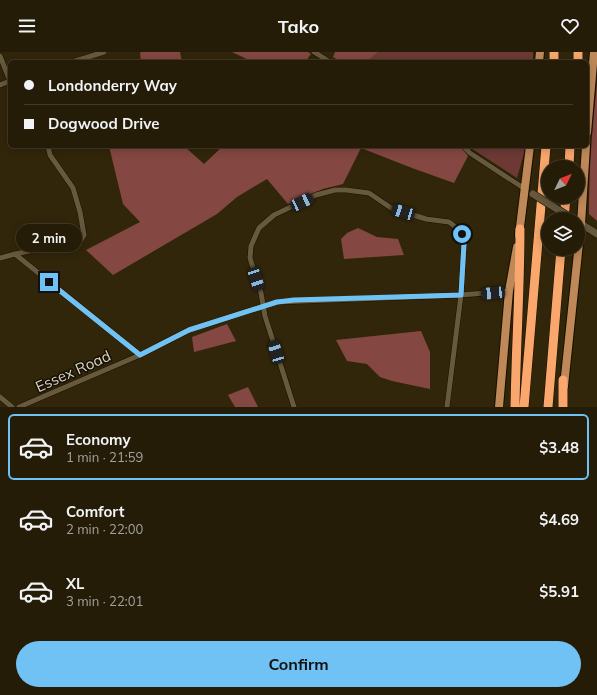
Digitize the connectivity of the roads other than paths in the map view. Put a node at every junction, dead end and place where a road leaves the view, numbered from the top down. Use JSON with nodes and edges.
{"nodes":[{"id":1,"x":104,"y":52,"type":"edge"},
{"id":2,"x":314,"y":52,"type":"edge"},
{"id":3,"x":594,"y":52,"type":"edge"},
{"id":4,"x":0,"y":56,"type":"edge"},
{"id":5,"x":78,"y":60,"type":"edge"},
{"id":6,"x":327,"y":60,"type":"edge"},
{"id":7,"x":8,"y":76,"type":"edge"},
{"id":8,"x":589,"y":110,"type":"edge"},
{"id":9,"x":48,"y":148,"type":"edge"},
{"id":10,"x":465,"y":148,"type":"edge"},
{"id":11,"x":530,"y":148,"type":"edge"},
{"id":12,"x":546,"y":148,"type":"edge"},
{"id":13,"x":570,"y":148,"type":"edge"},
{"id":14,"x":586,"y":148,"type":"edge"},
{"id":15,"x":569,"y":160,"type":"edge"},
{"id":16,"x":525,"y":189,"type":"junction"},
{"id":17,"x":562,"y":212,"type":"edge"},
{"id":18,"x":581,"y":212,"type":"edge"},
{"id":19,"x":585,"y":226,"type":"edge"},
{"id":20,"x":520,"y":229,"type":"junction"},
{"id":21,"x":597,"y":234,"type":"edge"},
{"id":22,"x":15,"y":254,"type":"junction"},
{"id":23,"x":560,"y":256,"type":"edge"},
{"id":24,"x":576,"y":256,"type":"edge"},
{"id":25,"x":0,"y":258,"type":"edge"},
{"id":26,"x":509,"y":291,"type":"junction"},
{"id":27,"x":461,"y":295,"type":"junction"},
{"id":28,"x":263,"y":306,"type":"junction"},
{"id":29,"x":140,"y":355,"type":"junction"},
{"id":30,"x":563,"y":380,"type":"joint"},
{"id":31,"x":0,"y":397,"type":"edge"},
{"id":32,"x":12,"y":407,"type":"edge"},
{"id":33,"x":19,"y":407,"type":"edge"},
{"id":34,"x":294,"y":407,"type":"edge"},
{"id":35,"x":447,"y":407,"type":"edge"},
{"id":36,"x":499,"y":407,"type":"edge"},
{"id":37,"x":515,"y":407,"type":"edge"},
{"id":38,"x":524,"y":407,"type":"edge"},
{"id":39,"x":548,"y":407,"type":"edge"},
{"id":40,"x":564,"y":407,"type":"edge"}],
"edges":[{"from":1,"to":5,"type":"street"},
{"from":2,"to":6,"type":"street"},
{"from":3,"to":8,"type":"main road"},
{"from":4,"to":7,"type":"street"},
{"from":9,"to":22,"type":"street"},
{"from":10,"to":16,"type":"street"},
{"from":11,"to":16,"type":"main road"},
{"from":12,"to":38,"type":"highway"},
{"from":13,"to":15,"type":"highway"},
{"from":14,"to":18,"type":"main road"},
{"from":16,"to":17,"type":"street","bridge":true},
{"from":16,"to":20,"type":"main road"},
{"from":19,"to":21,"type":"street"},
{"from":20,"to":26,"type":"main road"},
{"from":20,"to":37,"type":"highway"},
{"from":22,"to":25,"type":"street"},
{"from":22,"to":29,"type":"street"},
{"from":23,"to":39,"type":"highway"},
{"from":24,"to":30,"type":"main road"},
{"from":26,"to":27,"type":"street","name":"Essex Road"},
{"from":26,"to":36,"type":"main road"},
{"from":27,"to":28,"type":"street","name":"Essex Road"},
{"from":27,"to":28,"type":"street"},
{"from":27,"to":35,"type":"street"},
{"from":28,"to":29,"type":"street","name":"Essex Road"},
{"from":28,"to":34,"type":"street"},
{"from":29,"to":33,"type":"street","name":"Essex Road"},
{"from":30,"to":40,"type":"highway"},
{"from":31,"to":32,"type":"street"}]}
